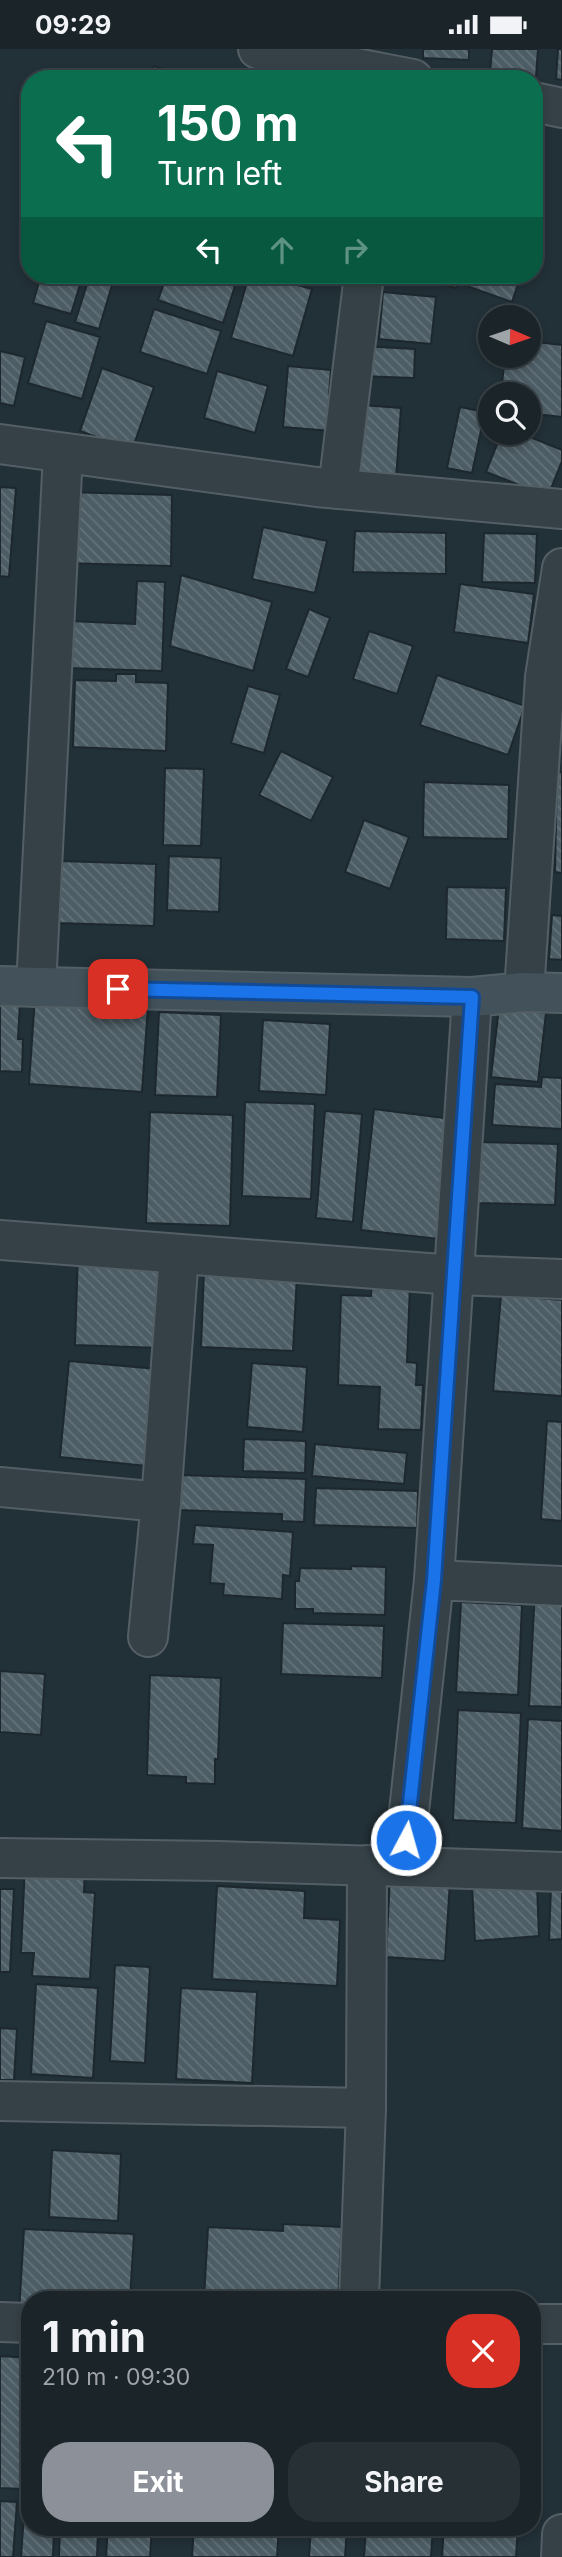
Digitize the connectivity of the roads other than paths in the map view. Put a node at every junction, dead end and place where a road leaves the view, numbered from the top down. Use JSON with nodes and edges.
{"nodes":[{"id":1,"x":258,"y":49,"type":"edge"},
{"id":2,"x":366,"y":70,"type":"edge"},
{"id":3,"x":543,"y":104,"type":"edge"},
{"id":4,"x":562,"y":107,"type":"edge"},
{"id":5,"x":363,"y":284,"type":"edge"},
{"id":6,"x":0,"y":445,"type":"edge"},
{"id":7,"x":63,"y":453,"type":"junction"},
{"id":8,"x":338,"y":489,"type":"junction"},
{"id":9,"x":562,"y":509,"type":"edge"},
{"id":10,"x":562,"y":568,"type":"edge"},
{"id":11,"x":554,"y":678,"type":"edge"},
{"id":12,"x":18,"y":986,"type":"edge"},
{"id":13,"x":524,"y":992,"type":"junction"},
{"id":14,"x":562,"y":993,"type":"edge"},
{"id":15,"x":472,"y":997,"type":"junction"},
{"id":16,"x":0,"y":1240,"type":"edge"},
{"id":17,"x":179,"y":1254,"type":"junction"},
{"id":18,"x":454,"y":1275,"type":"junction"},
{"id":19,"x":562,"y":1279,"type":"edge"},
{"id":20,"x":0,"y":1487,"type":"edge"},
{"id":21,"x":161,"y":1502,"type":"junction"},
{"id":22,"x":434,"y":1580,"type":"junction"},
{"id":23,"x":562,"y":1586,"type":"edge"},
{"id":24,"x":148,"y":1637,"type":"dead end"},
{"id":25,"x":0,"y":1858,"type":"edge"},
{"id":26,"x":385,"y":1866,"type":"junction"},
{"id":27,"x":562,"y":1872,"type":"edge"},
{"id":28,"x":0,"y":2101,"type":"edge"},
{"id":29,"x":366,"y":2108,"type":"junction"},
{"id":30,"x":359,"y":2291,"type":"edge"},
{"id":31,"x":0,"y":2322,"type":"edge"},
{"id":32,"x":21,"y":2323,"type":"edge"},
{"id":33,"x":541,"y":2324,"type":"edge"},
{"id":34,"x":562,"y":2324,"type":"edge"},
{"id":35,"x":562,"y":2534,"type":"edge"},
{"id":36,"x":561,"y":2557,"type":"edge"}],
"edges":[{"from":1,"to":2,"type":"street"},
{"from":3,"to":4,"type":"street"},
{"from":5,"to":8,"type":"street"},
{"from":6,"to":7,"type":"street"},
{"from":7,"to":8,"type":"street"},
{"from":7,"to":12,"type":"street"},
{"from":8,"to":9,"type":"street"},
{"from":10,"to":11,"type":"street"},
{"from":11,"to":13,"type":"street"},
{"from":12,"to":15,"type":"street"},
{"from":13,"to":14,"type":"street"},
{"from":13,"to":15,"type":"street"},
{"from":15,"to":18,"type":"street"},
{"from":16,"to":17,"type":"street"},
{"from":17,"to":18,"type":"street"},
{"from":17,"to":21,"type":"street"},
{"from":18,"to":19,"type":"street"},
{"from":18,"to":22,"type":"street"},
{"from":20,"to":21,"type":"street"},
{"from":21,"to":24,"type":"street"},
{"from":22,"to":23,"type":"street"},
{"from":22,"to":26,"type":"street"},
{"from":25,"to":26,"type":"street"},
{"from":26,"to":27,"type":"street"},
{"from":26,"to":29,"type":"street"},
{"from":28,"to":29,"type":"street"},
{"from":29,"to":30,"type":"street"},
{"from":31,"to":32,"type":"street"},
{"from":33,"to":34,"type":"street"},
{"from":35,"to":36,"type":"street"}]}
